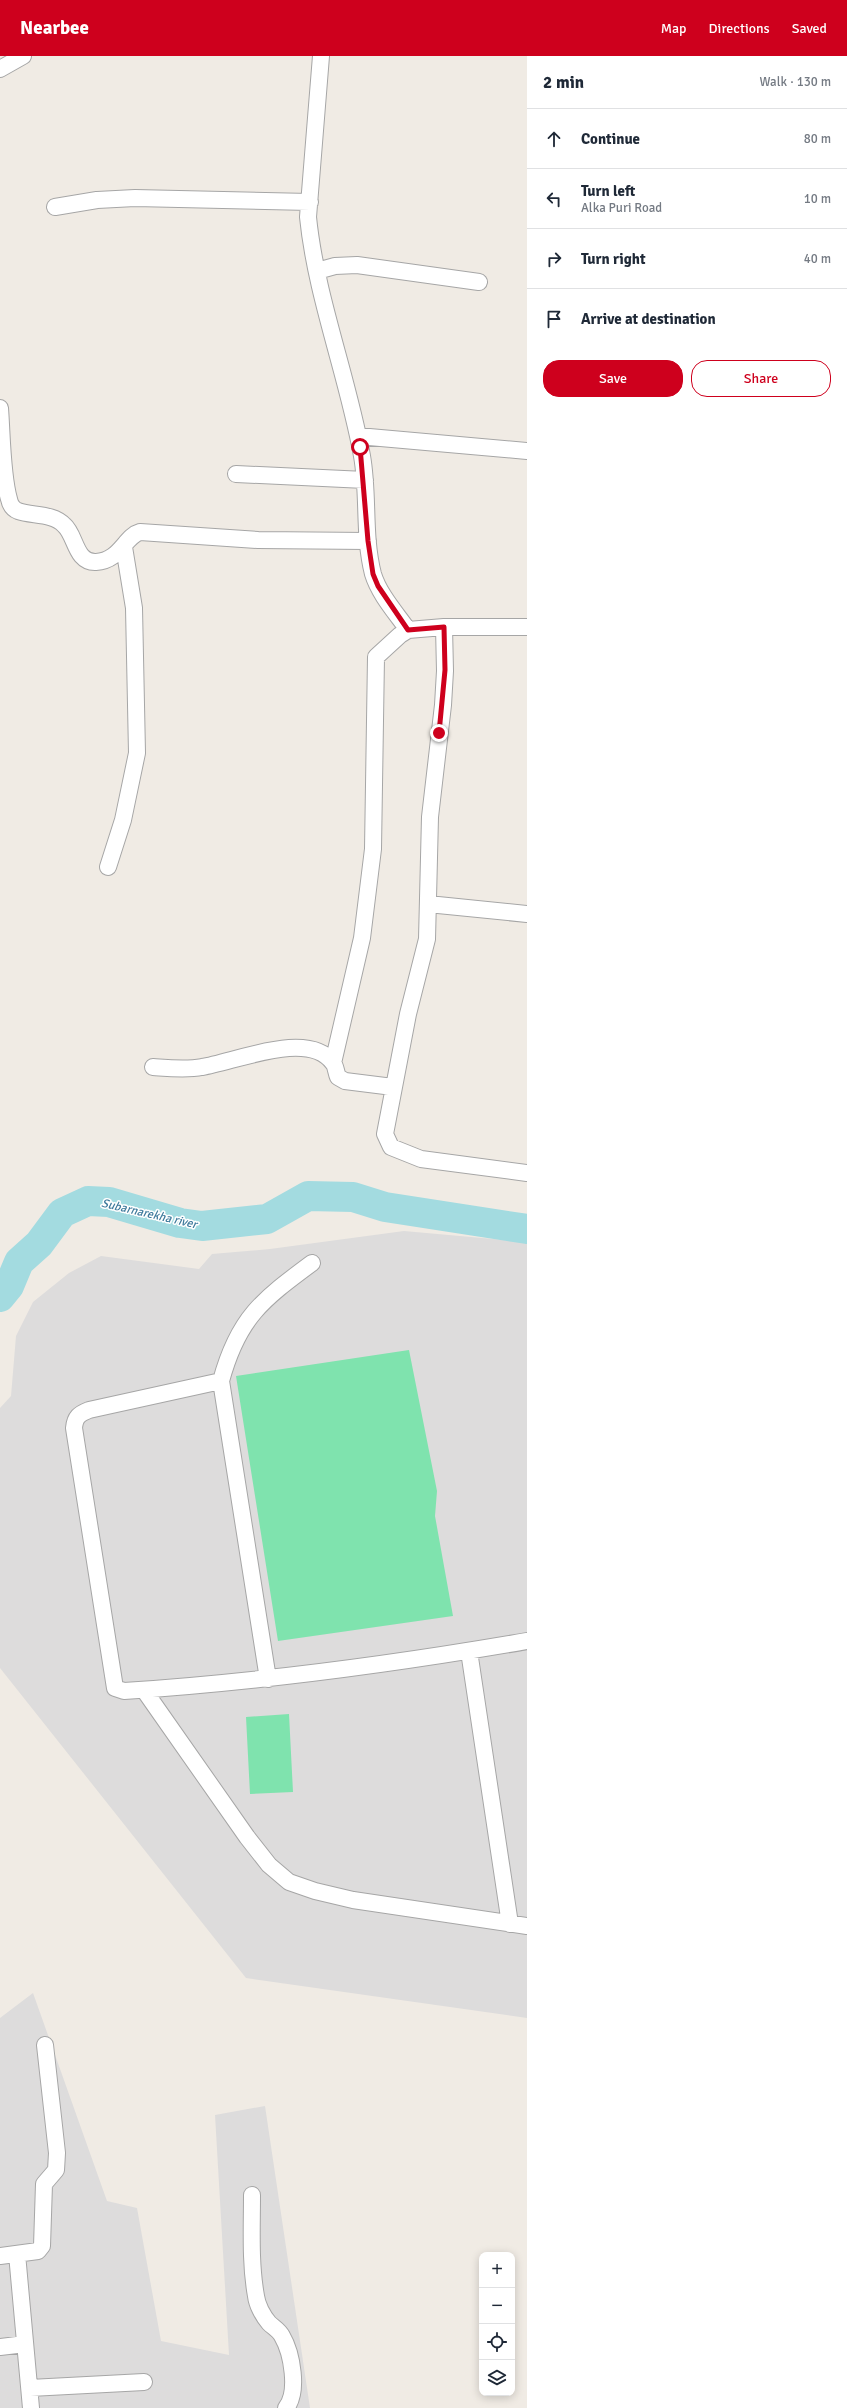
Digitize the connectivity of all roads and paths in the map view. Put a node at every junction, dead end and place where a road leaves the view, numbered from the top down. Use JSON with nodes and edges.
{"nodes":[{"id":1,"x":23,"y":56,"type":"edge"},
{"id":2,"x":321,"y":56,"type":"edge"},
{"id":3,"x":0,"y":68,"type":"edge"},
{"id":4,"x":310,"y":202,"type":"junction"},
{"id":5,"x":55,"y":208,"type":"dead end"},
{"id":6,"x":317,"y":271,"type":"junction"},
{"id":7,"x":479,"y":282,"type":"dead end"},
{"id":8,"x":0,"y":408,"type":"edge"},
{"id":9,"x":358,"y":436,"type":"junction"},
{"id":10,"x":527,"y":451,"type":"edge"},
{"id":11,"x":236,"y":474,"type":"dead end"},
{"id":12,"x":364,"y":480,"type":"junction"},
{"id":13,"x":368,"y":541,"type":"junction"},
{"id":14,"x":124,"y":547,"type":"junction"},
{"id":15,"x":444,"y":627,"type":"junction"},
{"id":16,"x":527,"y":627,"type":"edge"},
{"id":17,"x":404,"y":632,"type":"junction"},
{"id":18,"x":108,"y":868,"type":"dead end"},
{"id":19,"x":428,"y":904,"type":"junction"},
{"id":20,"x":527,"y":914,"type":"edge"},
{"id":21,"x":333,"y":1063,"type":"junction"},
{"id":22,"x":152,"y":1067,"type":"dead end"},
{"id":23,"x":393,"y":1087,"type":"junction"},
{"id":24,"x":527,"y":1173,"type":"edge"},
{"id":25,"x":312,"y":1263,"type":"dead end"},
{"id":26,"x":221,"y":1381,"type":"junction"},
{"id":27,"x":527,"y":1641,"type":"edge"},
{"id":28,"x":469,"y":1651,"type":"junction"},
{"id":29,"x":268,"y":1679,"type":"junction"},
{"id":30,"x":144,"y":1690,"type":"junction"},
{"id":31,"x":510,"y":1924,"type":"junction"},
{"id":32,"x":527,"y":1926,"type":"edge"},
{"id":33,"x":45,"y":2045,"type":"dead end"},
{"id":34,"x":252,"y":2195,"type":"dead end"},
{"id":35,"x":17,"y":2254,"type":"junction"},
{"id":36,"x":0,"y":2256,"type":"edge"},
{"id":37,"x":26,"y":2344,"type":"junction"},
{"id":38,"x":0,"y":2347,"type":"edge"},
{"id":39,"x":144,"y":2382,"type":"dead end"},
{"id":40,"x":30,"y":2388,"type":"junction"},
{"id":41,"x":31,"y":2408,"type":"edge"},
{"id":42,"x":286,"y":2408,"type":"edge"}],
"edges":[{"from":1,"to":3,"type":"street"},
{"from":2,"to":4,"type":"street"},
{"from":4,"to":5,"type":"street"},
{"from":4,"to":6,"type":"street"},
{"from":6,"to":7,"type":"street"},
{"from":6,"to":9,"type":"street"},
{"from":8,"to":14,"type":"street"},
{"from":9,"to":10,"type":"street"},
{"from":9,"to":12,"type":"street"},
{"from":11,"to":12,"type":"street"},
{"from":12,"to":13,"type":"street"},
{"from":13,"to":14,"type":"street"},
{"from":13,"to":17,"type":"street"},
{"from":14,"to":18,"type":"street"},
{"from":15,"to":16,"type":"street"},
{"from":15,"to":17,"type":"street"},
{"from":15,"to":19,"type":"street"},
{"from":17,"to":21,"type":"street"},
{"from":19,"to":20,"type":"street"},
{"from":19,"to":23,"type":"street"},
{"from":21,"to":22,"type":"street"},
{"from":21,"to":23,"type":"street"},
{"from":23,"to":24,"type":"street"},
{"from":25,"to":26,"type":"street"},
{"from":26,"to":29,"type":"street"},
{"from":26,"to":30,"type":"street"},
{"from":27,"to":28,"type":"street"},
{"from":28,"to":29,"type":"street"},
{"from":28,"to":31,"type":"street"},
{"from":29,"to":30,"type":"street"},
{"from":30,"to":31,"type":"street"},
{"from":31,"to":32,"type":"street"},
{"from":33,"to":35,"type":"street"},
{"from":34,"to":42,"type":"street"},
{"from":35,"to":36,"type":"street"},
{"from":35,"to":37,"type":"street"},
{"from":37,"to":38,"type":"street"},
{"from":37,"to":40,"type":"street"},
{"from":39,"to":40,"type":"street"},
{"from":40,"to":41,"type":"street"}]}
